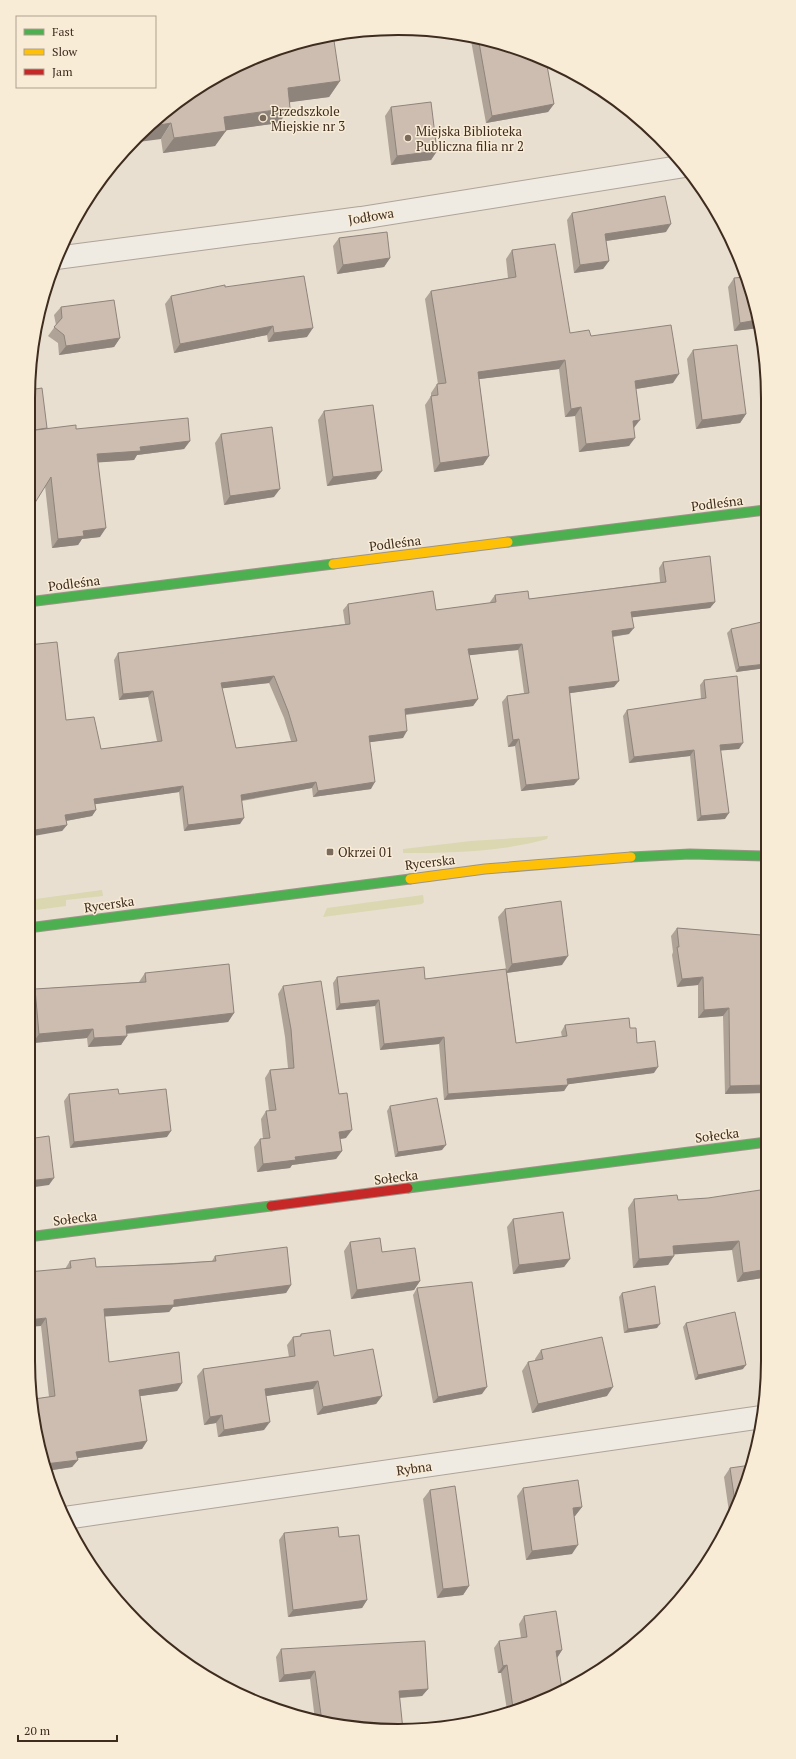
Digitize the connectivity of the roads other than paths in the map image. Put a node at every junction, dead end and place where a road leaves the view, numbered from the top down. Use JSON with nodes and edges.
{"nodes":[{"id":1,"x":678,"y":167,"type":"edge"},
{"id":2,"x":64,"y":257,"type":"edge"},
{"id":3,"x":761,"y":510,"type":"edge"},
{"id":4,"x":35,"y":601,"type":"edge"},
{"id":5,"x":761,"y":856,"type":"edge"},
{"id":6,"x":35,"y":927,"type":"edge"},
{"id":7,"x":761,"y":1143,"type":"edge"},
{"id":8,"x":35,"y":1236,"type":"edge"},
{"id":9,"x":756,"y":1418,"type":"edge"},
{"id":10,"x":70,"y":1517,"type":"edge"}],
"edges":[{"from":1,"to":2,"type":"street","name":"Jodłowa"},
{"from":3,"to":4,"type":"street","name":"Podleśna"},
{"from":5,"to":6,"type":"street","name":"Rycerska"},
{"from":7,"to":8,"type":"street","name":"Sołecka"},
{"from":9,"to":10,"type":"street","name":"Rybna"}]}
